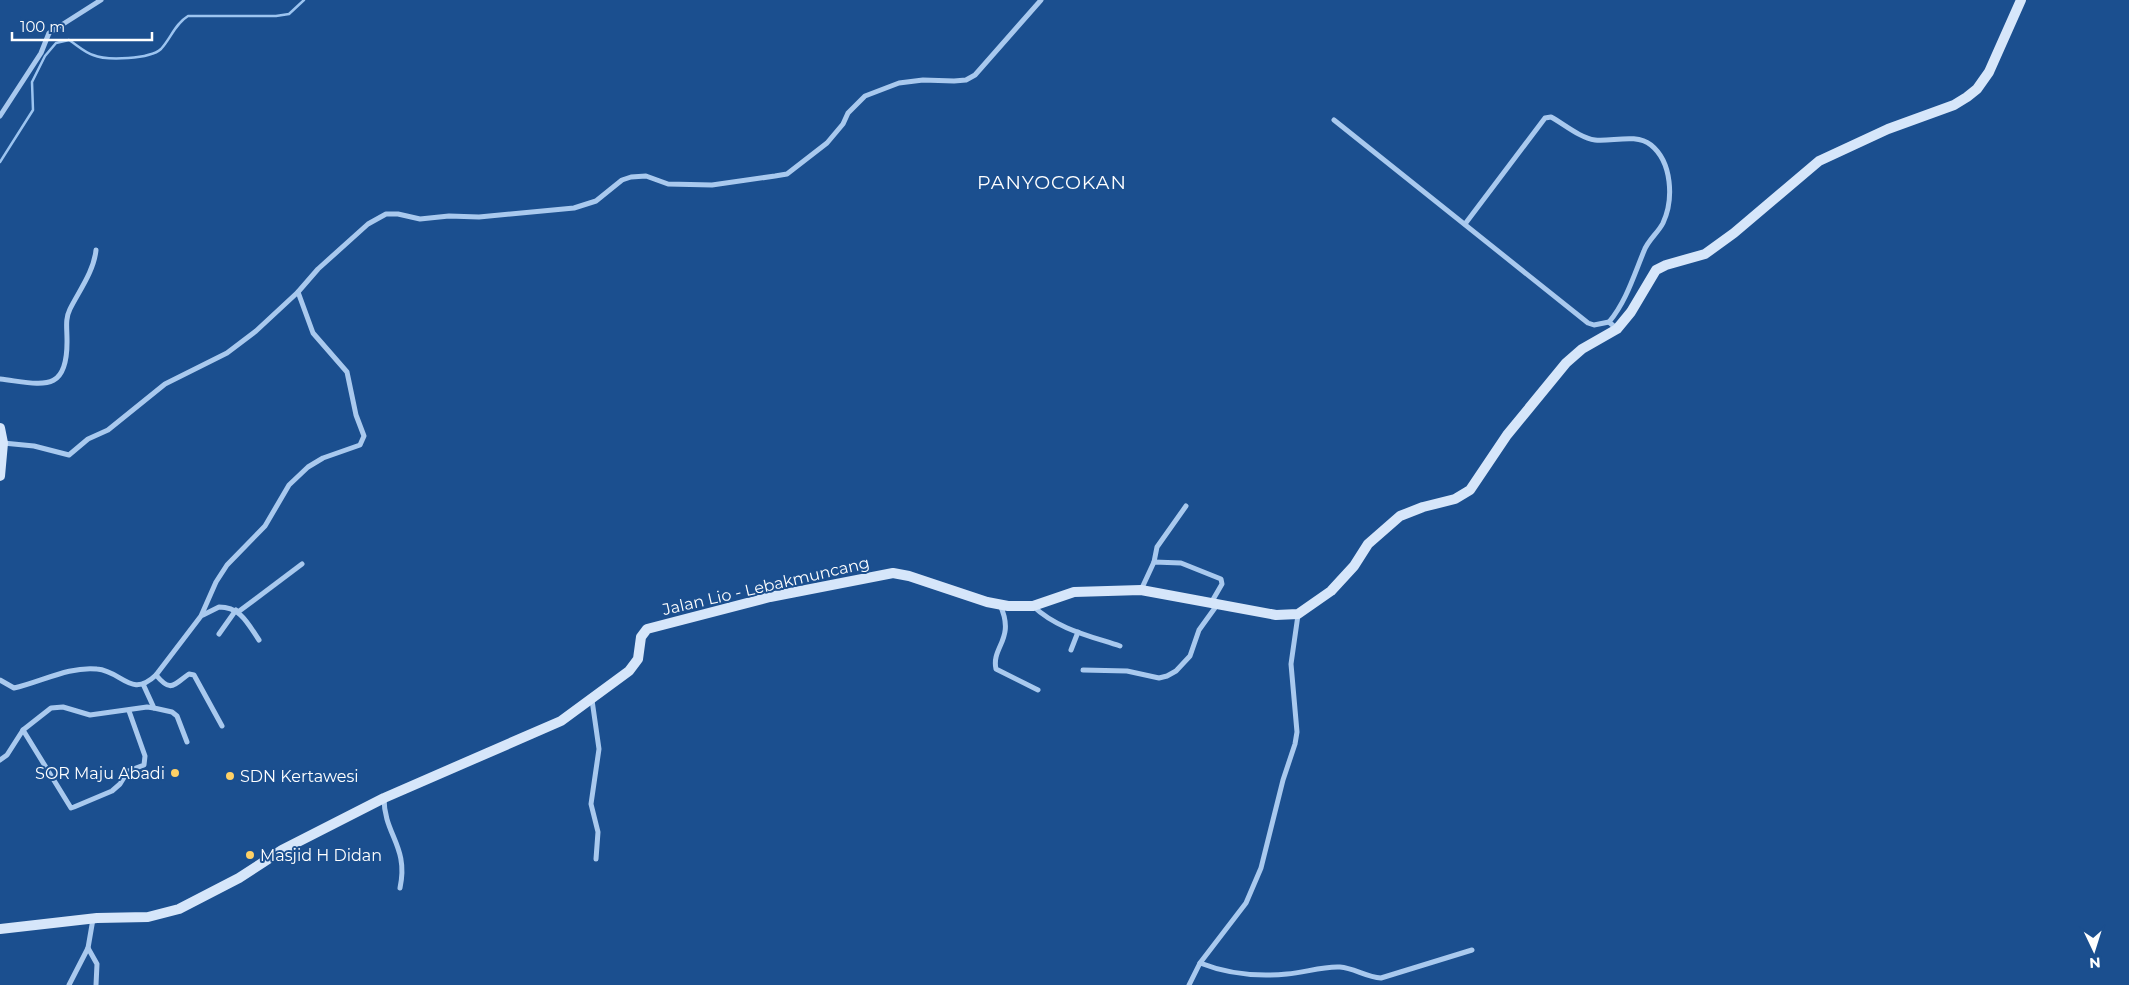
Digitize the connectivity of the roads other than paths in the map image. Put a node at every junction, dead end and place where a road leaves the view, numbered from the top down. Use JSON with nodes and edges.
{"nodes":[{"id":1,"x":102,"y":0,"type":"edge"},
{"id":2,"x":1041,"y":0,"type":"edge"},
{"id":3,"x":2021,"y":0,"type":"edge"},
{"id":4,"x":0,"y":116,"type":"edge"},
{"id":5,"x":1334,"y":120,"type":"dead end"},
{"id":6,"x":1465,"y":224,"type":"junction"},
{"id":7,"x":96,"y":250,"type":"dead end"},
{"id":8,"x":298,"y":292,"type":"junction"},
{"id":9,"x":1613,"y":325,"type":"junction"},
{"id":10,"x":0,"y":379,"type":"edge"},
{"id":11,"x":0,"y":428,"type":"edge"},
{"id":12,"x":3,"y":443,"type":"junction"},
{"id":13,"x":0,"y":476,"type":"edge"},
{"id":14,"x":1186,"y":506,"type":"dead end"},
{"id":15,"x":1154,"y":562,"type":"junction"},
{"id":16,"x":302,"y":564,"type":"dead end"},
{"id":17,"x":1141,"y":590,"type":"junction"},
{"id":18,"x":1213,"y":604,"type":"junction"},
{"id":19,"x":1000,"y":605,"type":"junction"},
{"id":20,"x":1033,"y":606,"type":"junction"},
{"id":21,"x":237,"y":611,"type":"junction"},
{"id":22,"x":1298,"y":614,"type":"junction"},
{"id":23,"x":201,"y":616,"type":"junction"},
{"id":24,"x":1078,"y":632,"type":"junction"},
{"id":25,"x":219,"y":634,"type":"dead end"},
{"id":26,"x":260,"y":640,"type":"dead end"},
{"id":27,"x":1120,"y":646,"type":"dead end"},
{"id":28,"x":1071,"y":650,"type":"dead end"},
{"id":29,"x":1083,"y":670,"type":"dead end"},
{"id":30,"x":156,"y":675,"type":"junction"},
{"id":31,"x":0,"y":680,"type":"edge"},
{"id":32,"x":143,"y":684,"type":"junction"},
{"id":33,"x":1038,"y":690,"type":"dead end"},
{"id":34,"x":592,"y":700,"type":"junction"},
{"id":35,"x":154,"y":708,"type":"junction"},
{"id":36,"x":130,"y":711,"type":"junction"},
{"id":37,"x":222,"y":726,"type":"dead end"},
{"id":38,"x":23,"y":730,"type":"junction"},
{"id":39,"x":187,"y":742,"type":"dead end"},
{"id":40,"x":0,"y":760,"type":"edge"},
{"id":41,"x":384,"y":798,"type":"junction"},
{"id":42,"x":596,"y":859,"type":"dead end"},
{"id":43,"x":400,"y":888,"type":"dead end"},
{"id":44,"x":93,"y":919,"type":"junction"},
{"id":45,"x":0,"y":929,"type":"edge"},
{"id":46,"x":88,"y":948,"type":"junction"},
{"id":47,"x":1472,"y":950,"type":"dead end"},
{"id":48,"x":1200,"y":964,"type":"junction"},
{"id":49,"x":69,"y":985,"type":"edge"},
{"id":50,"x":96,"y":985,"type":"edge"},
{"id":51,"x":1189,"y":985,"type":"edge"}],
"edges":[{"from":1,"to":4,"type":"street"},
{"from":2,"to":8,"type":"street"},
{"from":3,"to":9,"type":"street"},
{"from":5,"to":6,"type":"street"},
{"from":6,"to":9,"type":"street"},
{"from":6,"to":9,"type":"street"},
{"from":7,"to":10,"type":"street"},
{"from":8,"to":12,"type":"street"},
{"from":8,"to":23,"type":"street"},
{"from":9,"to":22,"type":"street"},
{"from":11,"to":12,"type":"street"},
{"from":12,"to":13,"type":"street"},
{"from":14,"to":15,"type":"street"},
{"from":15,"to":17,"type":"street"},
{"from":15,"to":18,"type":"street"},
{"from":16,"to":21,"type":"street"},
{"from":17,"to":18,"type":"street","name":"Jalan Lio - Lebakmuncang"},
{"from":17,"to":20,"type":"street","name":"Jalan Lio - Lebakmuncang"},
{"from":18,"to":22,"type":"street","name":"Jalan Lio - Lebakmuncang"},
{"from":18,"to":29,"type":"street"},
{"from":19,"to":20,"type":"street","name":"Jalan Lio - Lebakmuncang"},
{"from":19,"to":33,"type":"street"},
{"from":19,"to":34,"type":"street","name":"Jalan Lio - Lebakmuncang"},
{"from":20,"to":24,"type":"street"},
{"from":21,"to":23,"type":"street"},
{"from":21,"to":25,"type":"street"},
{"from":21,"to":26,"type":"street"},
{"from":22,"to":48,"type":"street"},
{"from":23,"to":30,"type":"street"},
{"from":24,"to":27,"type":"street"},
{"from":24,"to":28,"type":"street"},
{"from":30,"to":32,"type":"street"},
{"from":30,"to":37,"type":"street"},
{"from":31,"to":32,"type":"street"},
{"from":32,"to":35,"type":"street"},
{"from":34,"to":41,"type":"street","name":"Jalan Lio - Lebakmuncang"},
{"from":34,"to":42,"type":"street"},
{"from":35,"to":36,"type":"street"},
{"from":35,"to":39,"type":"street"},
{"from":36,"to":38,"type":"street"},
{"from":36,"to":38,"type":"street"},
{"from":38,"to":40,"type":"street"},
{"from":41,"to":43,"type":"street"},
{"from":41,"to":44,"type":"street","name":"Jalan Lio - Lebakmuncang"},
{"from":44,"to":45,"type":"street","name":"Jalan Lio - Lebakmuncang"},
{"from":44,"to":46,"type":"street"},
{"from":46,"to":49,"type":"street"},
{"from":46,"to":50,"type":"street"},
{"from":47,"to":48,"type":"street"},
{"from":48,"to":51,"type":"street"}]}
